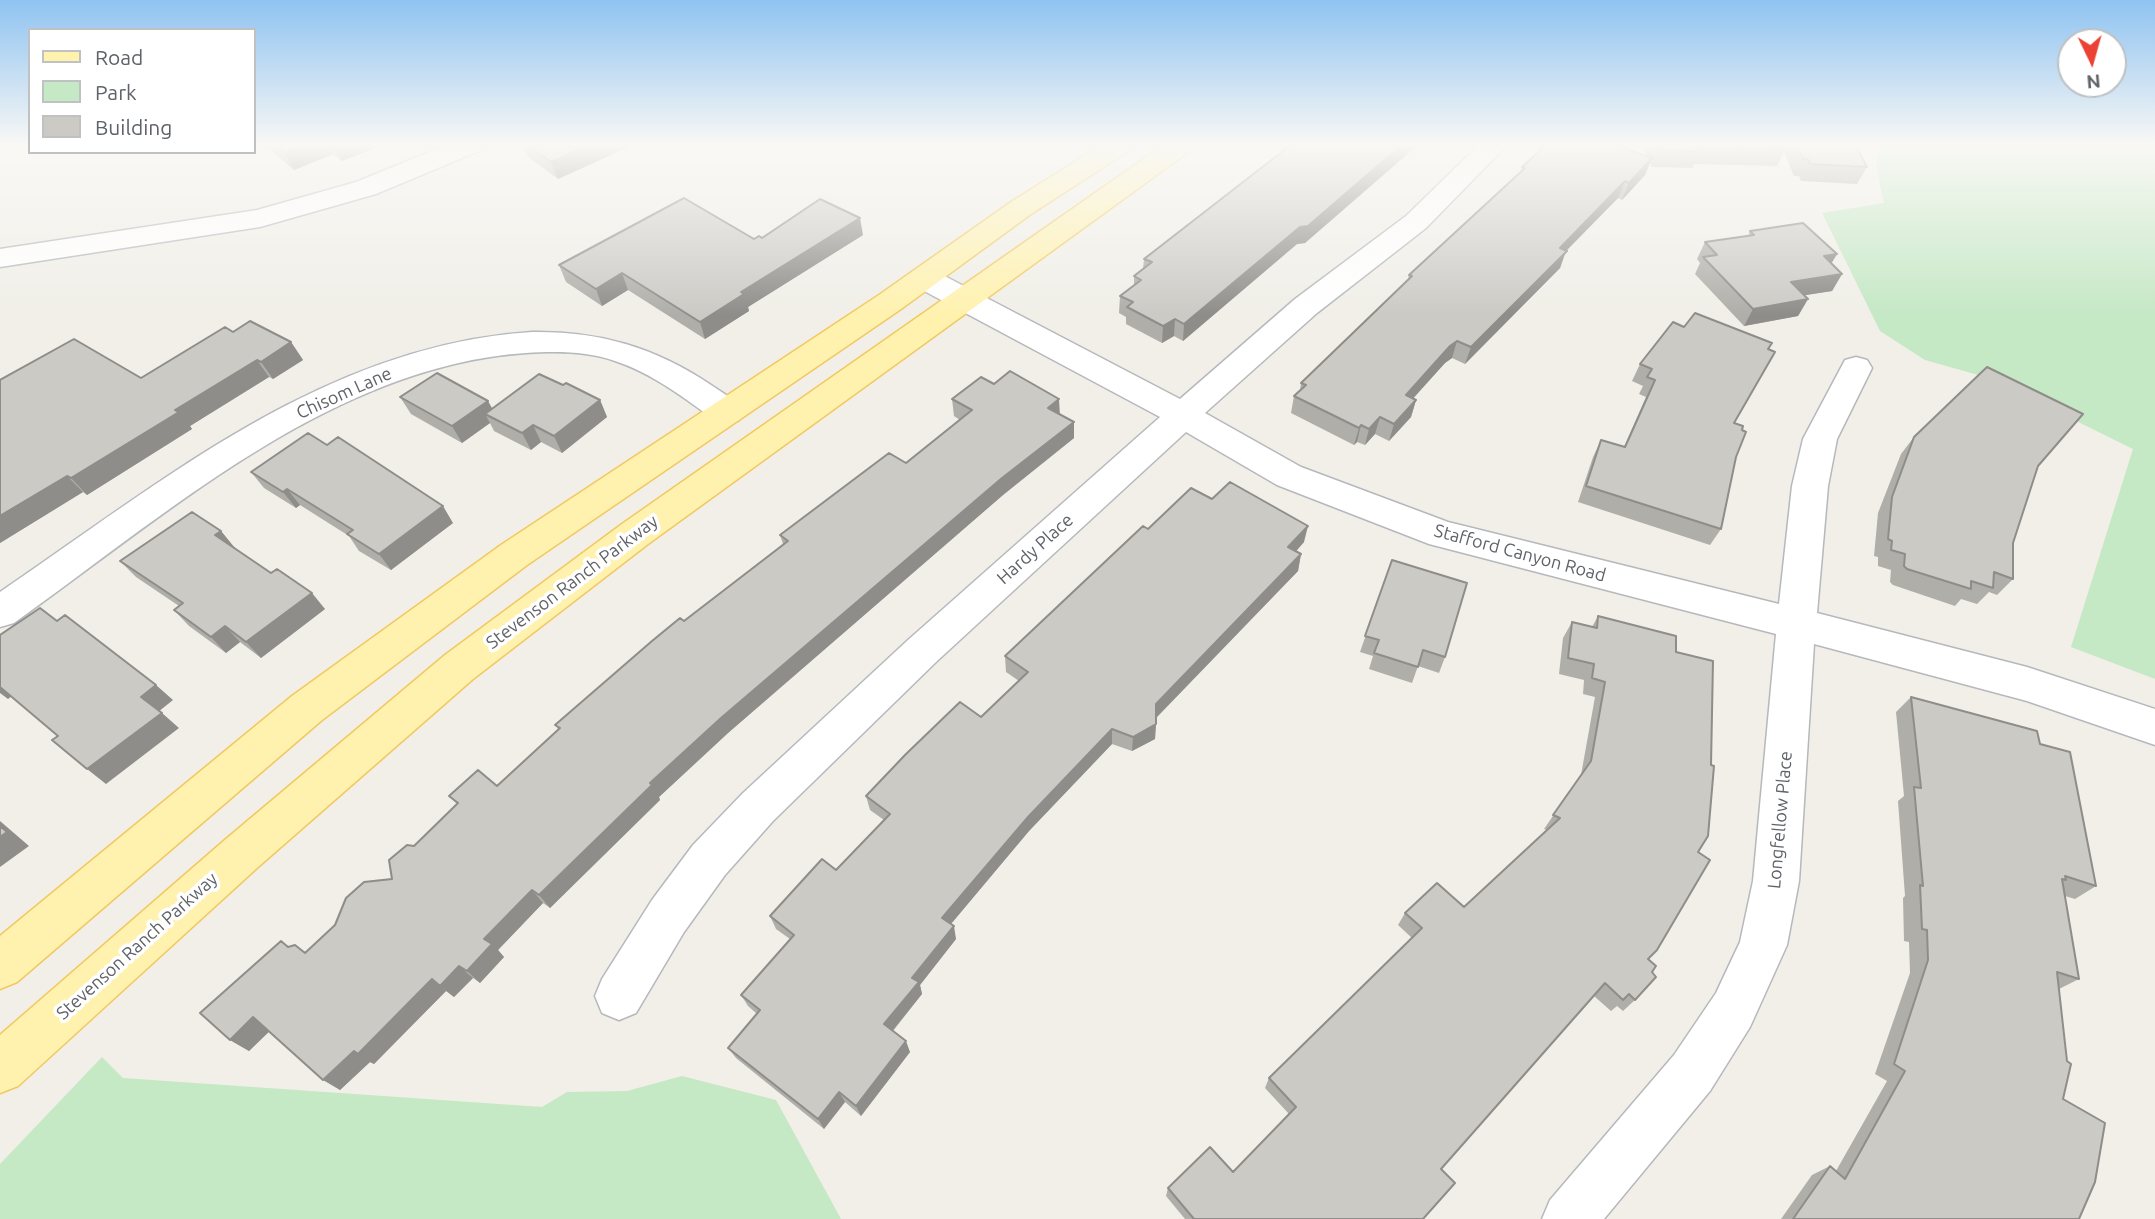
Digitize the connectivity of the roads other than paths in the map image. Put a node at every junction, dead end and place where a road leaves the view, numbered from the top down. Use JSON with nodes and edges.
{"nodes":[{"id":1,"x":320,"y":201,"type":"edge"},
{"id":2,"x":1032,"y":201,"type":"edge"},
{"id":3,"x":1102,"y":201,"type":"edge"},
{"id":4,"x":1437,"y":201,"type":"edge"},
{"id":5,"x":0,"y":258,"type":"edge"},
{"id":6,"x":924,"y":278,"type":"junction"},
{"id":7,"x":966,"y":298,"type":"junction"},
{"id":8,"x":1856,"y":368,"type":"dead end"},
{"id":9,"x":727,"y":412,"type":"junction"},
{"id":10,"x":1183,"y":417,"type":"junction"},
{"id":11,"x":0,"y":612,"type":"edge"},
{"id":12,"x":1796,"y":621,"type":"junction"},
{"id":13,"x":2155,"y":727,"type":"edge"},
{"id":14,"x":0,"y":965,"type":"edge"},
{"id":15,"x":619,"y":996,"type":"dead end"},
{"id":16,"x":0,"y":1068,"type":"edge"},
{"id":17,"x":1569,"y":1219,"type":"edge"}],
"edges":[{"from":1,"to":5,"type":"street"},
{"from":2,"to":6,"type":"main road"},
{"from":3,"to":7,"type":"main road","name":"Stevenson Ranch Parkway"},
{"from":4,"to":10,"type":"street","name":"Hardy Place"},
{"from":6,"to":7,"type":"street","name":"Stafford Canyon Road"},
{"from":6,"to":9,"type":"main road"},
{"from":7,"to":10,"type":"street","name":"Stafford Canyon Road"},
{"from":7,"to":16,"type":"main road","name":"Stevenson Ranch Parkway"},
{"from":8,"to":12,"type":"street","name":"Longfellow Place"},
{"from":9,"to":11,"type":"street","name":"Chisom Lane"},
{"from":9,"to":14,"type":"main road"},
{"from":10,"to":12,"type":"street","name":"Stafford Canyon Road"},
{"from":10,"to":15,"type":"street","name":"Hardy Place"},
{"from":12,"to":13,"type":"street","name":"Stafford Canyon Road"},
{"from":12,"to":17,"type":"street","name":"Longfellow Place"}]}
